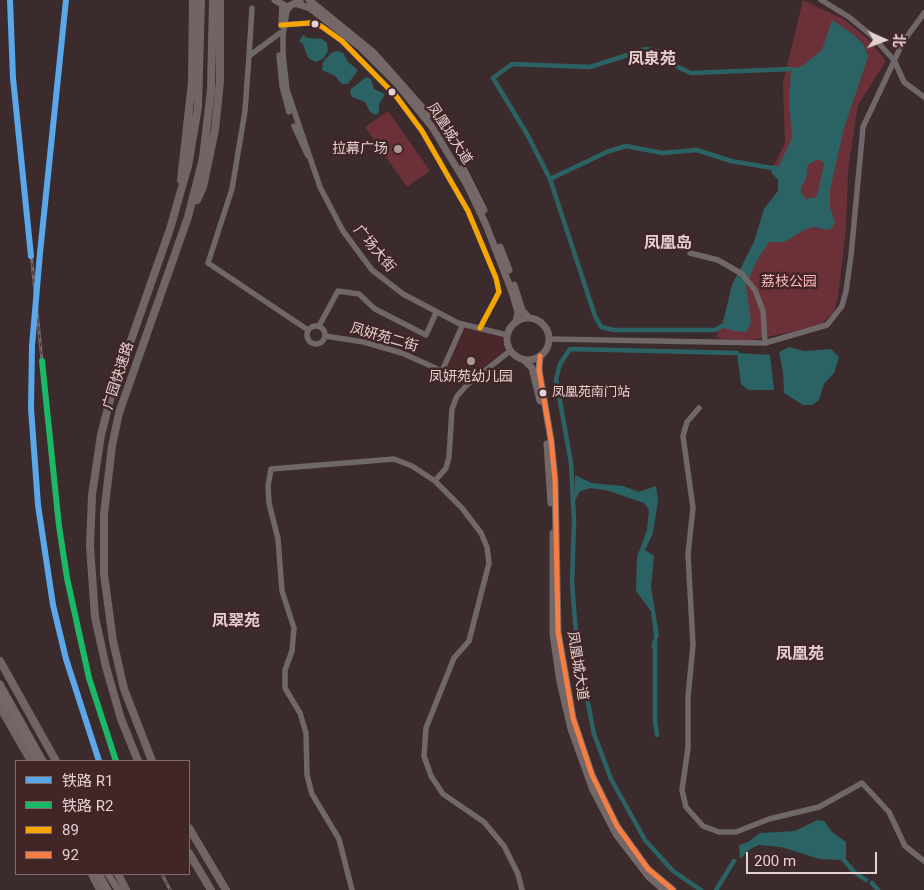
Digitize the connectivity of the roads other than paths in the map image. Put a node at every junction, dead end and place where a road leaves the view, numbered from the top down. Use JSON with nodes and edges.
{"nodes":[{"id":1,"x":193,"y":0,"type":"edge"},
{"id":2,"x":201,"y":0,"type":"edge"},
{"id":3,"x":213,"y":0,"type":"edge"},
{"id":4,"x":220,"y":0,"type":"edge"},
{"id":5,"x":275,"y":0,"type":"edge"},
{"id":6,"x":309,"y":0,"type":"edge"},
{"id":7,"x":822,"y":0,"type":"edge"},
{"id":8,"x":296,"y":4,"type":"edge"},
{"id":9,"x":282,"y":6,"type":"junction"},
{"id":10,"x":252,"y":8,"type":"dead end"},
{"id":11,"x":924,"y":13,"type":"edge"},
{"id":12,"x":283,"y":25,"type":"junction"},
{"id":13,"x":280,"y":33,"type":"junction"},
{"id":14,"x":249,"y":56,"type":"junction"},
{"id":15,"x":894,"y":60,"type":"junction"},
{"id":16,"x":924,"y":97,"type":"edge"},
{"id":17,"x":311,"y":160,"type":"junction"},
{"id":18,"x":180,"y":197,"type":"junction"},
{"id":19,"x":188,"y":217,"type":"junction"},
{"id":20,"x":690,"y":253,"type":"dead end"},
{"id":21,"x":436,"y":313,"type":"junction"},
{"id":22,"x":529,"y":318,"type":"junction"},
{"id":23,"x":454,"y":320,"type":"junction"},
{"id":24,"x":516,"y":322,"type":"junction"},
{"id":25,"x":463,"y":324,"type":"junction"},
{"id":26,"x":319,"y":326,"type":"junction"},
{"id":27,"x":480,"y":326,"type":"junction"},
{"id":28,"x":308,"y":330,"type":"junction"},
{"id":29,"x":508,"y":333,"type":"junction"},
{"id":30,"x":325,"y":336,"type":"junction"},
{"id":31,"x":549,"y":339,"type":"junction"},
{"id":32,"x":765,"y":343,"type":"junction"},
{"id":33,"x":510,"y":351,"type":"junction"},
{"id":34,"x":540,"y":356,"type":"junction"},
{"id":35,"x":524,"y":360,"type":"junction"},
{"id":36,"x":699,"y":408,"type":"dead end"},
{"id":37,"x":435,"y":481,"type":"junction"},
{"id":38,"x":0,"y":661,"type":"edge"},
{"id":39,"x":0,"y":684,"type":"edge"},
{"id":40,"x":0,"y":695,"type":"edge"},
{"id":41,"x":0,"y":707,"type":"edge"},
{"id":42,"x":24,"y":733,"type":"junction"},
{"id":43,"x":30,"y":760,"type":"edge"},
{"id":44,"x":37,"y":760,"type":"edge"},
{"id":45,"x":42,"y":760,"type":"edge"},
{"id":46,"x":55,"y":760,"type":"edge"},
{"id":47,"x":138,"y":760,"type":"edge"},
{"id":48,"x":152,"y":760,"type":"edge"},
{"id":49,"x":190,"y":830,"type":"edge"},
{"id":50,"x":190,"y":854,"type":"edge"},
{"id":51,"x":924,"y":861,"type":"edge"},
{"id":52,"x":92,"y":875,"type":"edge"},
{"id":53,"x":100,"y":875,"type":"edge"},
{"id":54,"x":109,"y":875,"type":"edge"},
{"id":55,"x":118,"y":875,"type":"edge"},
{"id":56,"x":100,"y":890,"type":"edge"},
{"id":57,"x":108,"y":890,"type":"edge"},
{"id":58,"x":118,"y":890,"type":"edge"},
{"id":59,"x":126,"y":890,"type":"edge"},
{"id":60,"x":212,"y":890,"type":"edge"},
{"id":61,"x":226,"y":890,"type":"edge"},
{"id":62,"x":352,"y":890,"type":"edge"},
{"id":63,"x":522,"y":890,"type":"edge"},
{"id":64,"x":664,"y":890,"type":"edge"},
{"id":65,"x":672,"y":890,"type":"edge"}],
"edges":[{"from":1,"to":18,"type":"highway"},
{"from":2,"to":18,"type":"highway","name":"广园快速路"},
{"from":3,"to":19,"type":"highway","name":"广园快速路"},
{"from":4,"to":19,"type":"highway"},
{"from":5,"to":9,"type":"main road"},
{"from":6,"to":22,"type":"main road","name":"凤凰城大道"},
{"from":7,"to":15,"type":"street"},
{"from":8,"to":9,"type":"main road","name":"凤凰城大道"},
{"from":8,"to":12,"type":"street","name":"广场大街"},
{"from":8,"to":24,"type":"main road","name":"凤凰城大道"},
{"from":9,"to":12,"type":"street"},
{"from":10,"to":14,"type":"street"},
{"from":11,"to":15,"type":"street"},
{"from":12,"to":13,"type":"street","name":"广场大街"},
{"from":12,"to":17,"type":"street","name":"广场大街"},
{"from":12,"to":27,"type":"street"},
{"from":13,"to":14,"type":"street"},
{"from":13,"to":17,"type":"street","name":"广场大街"},
{"from":14,"to":28,"type":"street"},
{"from":15,"to":16,"type":"street"},
{"from":15,"to":32,"type":"street"},
{"from":17,"to":21,"type":"street","name":"广场大街"},
{"from":18,"to":47,"type":"highway","name":"广园快速路"},
{"from":19,"to":48,"type":"highway","name":"广园快速路"},
{"from":20,"to":32,"type":"street"},
{"from":21,"to":23,"type":"street","name":"广场大街"},
{"from":21,"to":26,"type":"street"},
{"from":22,"to":24,"type":"main road"},
{"from":22,"to":31,"type":"main road"},
{"from":23,"to":25,"type":"street","name":"广场大街"},
{"from":23,"to":27,"type":"street","name":"广场大街"},
{"from":24,"to":29,"type":"main road"},
{"from":25,"to":27,"type":"street","name":"广场大街"},
{"from":25,"to":30,"type":"street","name":"凤妍苑二街"},
{"from":26,"to":28,"type":"street"},
{"from":26,"to":30,"type":"street"},
{"from":27,"to":29,"type":"street","name":"广场大街"},
{"from":28,"to":30,"type":"street"},
{"from":29,"to":33,"type":"main road"},
{"from":31,"to":32,"type":"street"},
{"from":31,"to":34,"type":"main road"},
{"from":33,"to":35,"type":"main road"},
{"from":33,"to":37,"type":"street"},
{"from":34,"to":35,"type":"main road"},
{"from":34,"to":65,"type":"main road","name":"凤凰城大道"},
{"from":35,"to":64,"type":"main road","name":"凤凰城大道"},
{"from":36,"to":51,"type":"street"},
{"from":37,"to":62,"type":"street"},
{"from":37,"to":63,"type":"street"},
{"from":38,"to":46,"type":"highway"},
{"from":39,"to":42,"type":"main road"},
{"from":40,"to":42,"type":"main road"},
{"from":41,"to":43,"type":"highway"},
{"from":42,"to":44,"type":"main road"},
{"from":42,"to":45,"type":"main road"},
{"from":49,"to":61,"type":"highway"},
{"from":50,"to":60,"type":"highway"},
{"from":52,"to":56,"type":"highway"},
{"from":53,"to":57,"type":"main road"},
{"from":54,"to":58,"type":"main road"},
{"from":55,"to":59,"type":"highway"}]}
